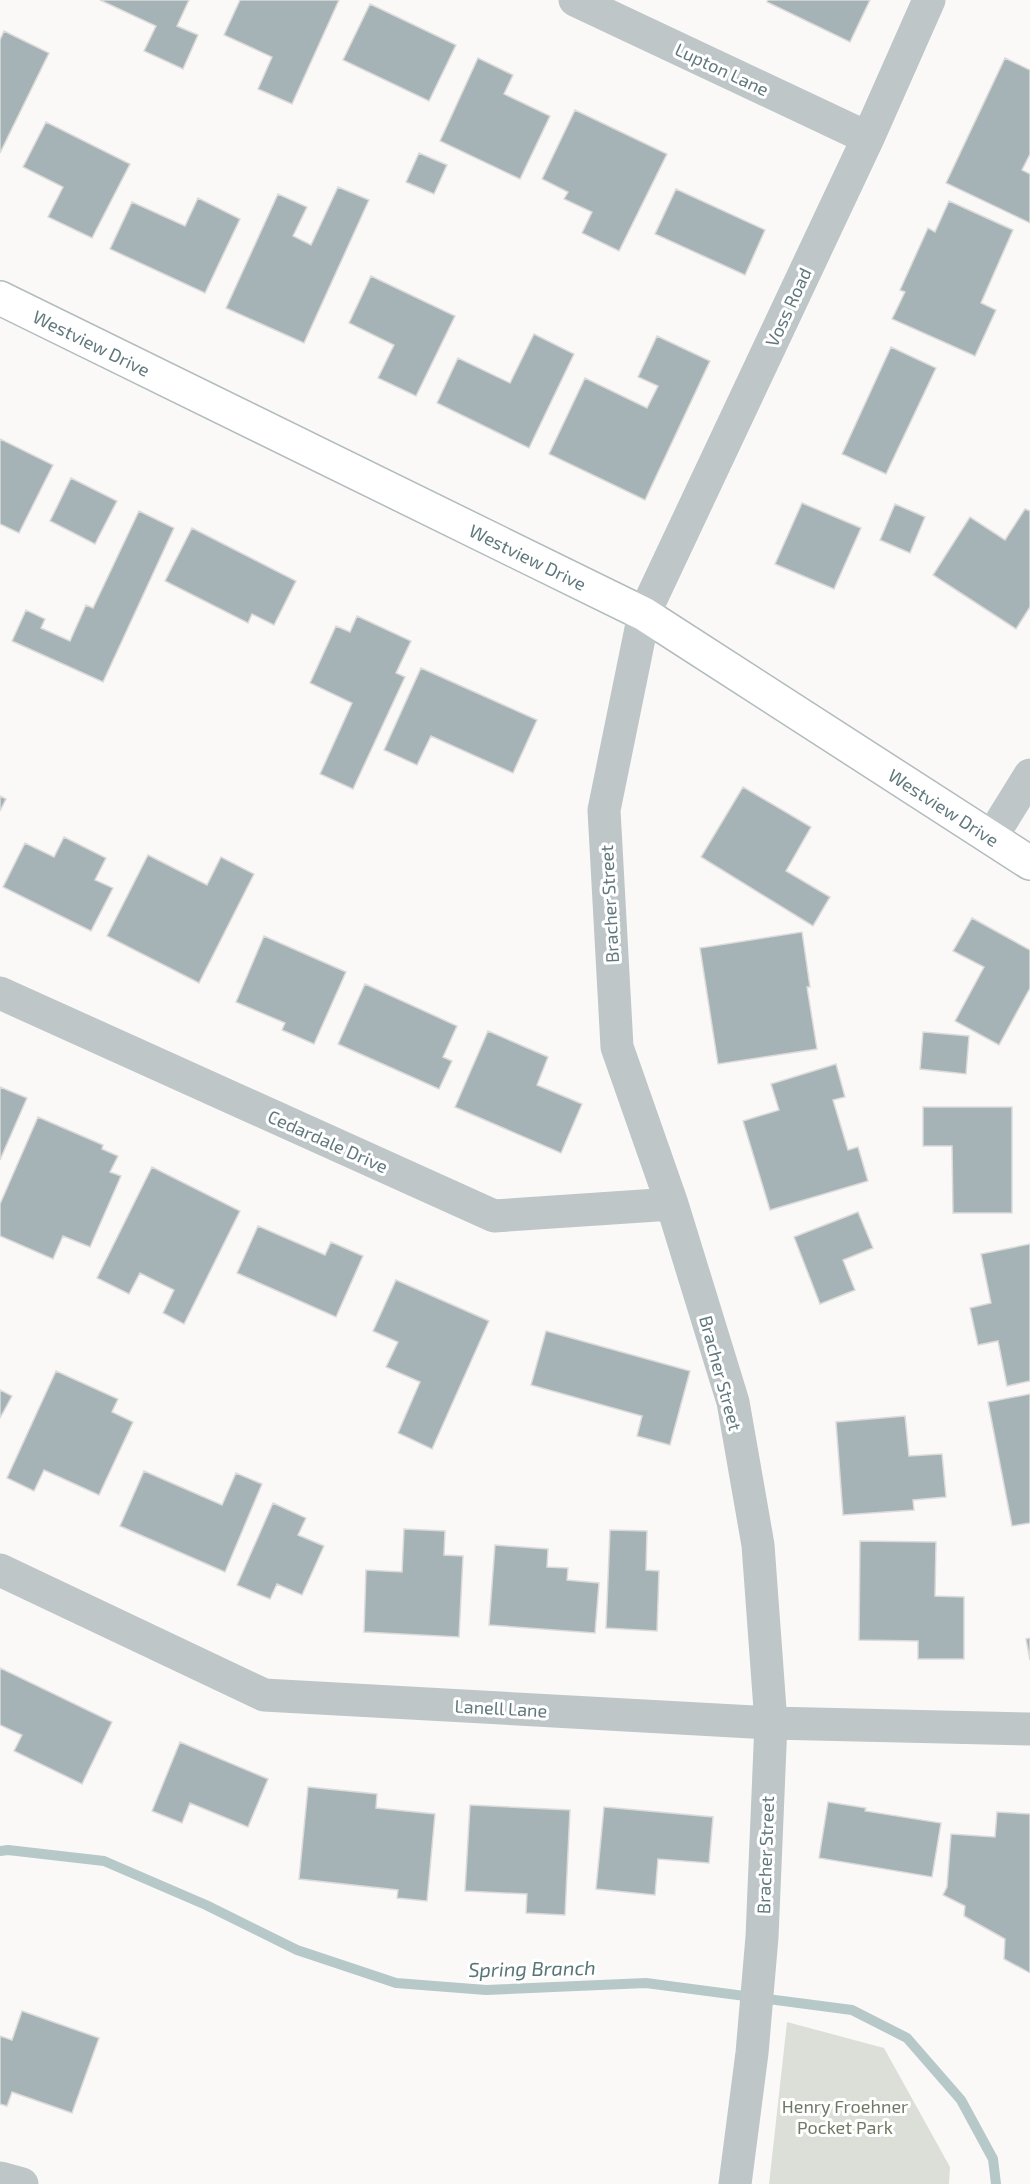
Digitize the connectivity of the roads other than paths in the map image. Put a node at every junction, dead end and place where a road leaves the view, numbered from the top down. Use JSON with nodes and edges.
{"nodes":[{"id":1,"x":575,"y":0,"type":"edge"},
{"id":2,"x":929,"y":0,"type":"edge"},
{"id":3,"x":868,"y":138,"type":"junction"},
{"id":4,"x":0,"y":298,"type":"edge"},
{"id":5,"x":644,"y":614,"type":"junction"},
{"id":6,"x":1030,"y":775,"type":"edge"},
{"id":7,"x":991,"y":838,"type":"junction"},
{"id":8,"x":1030,"y":863,"type":"edge"},
{"id":9,"x":0,"y":993,"type":"edge"},
{"id":10,"x":672,"y":1204,"type":"junction"},
{"id":11,"x":0,"y":1570,"type":"edge"},
{"id":12,"x":771,"y":1723,"type":"junction"},
{"id":13,"x":1030,"y":1730,"type":"edge"},
{"id":14,"x":0,"y":2178,"type":"edge"},
{"id":15,"x":22,"y":2184,"type":"edge"},
{"id":16,"x":735,"y":2184,"type":"edge"}],
"edges":[{"from":1,"to":3,"type":"street","name":"Lupton Lane"},
{"from":2,"to":3,"type":"street","name":"Voss Road"},
{"from":3,"to":5,"type":"street","name":"Voss Road"},
{"from":4,"to":5,"type":"main road","name":"Westview Drive"},
{"from":5,"to":7,"type":"main road","name":"Westview Drive"},
{"from":5,"to":10,"type":"street","name":"Bracher Street"},
{"from":6,"to":7,"type":"street"},
{"from":7,"to":8,"type":"main road","name":"Westview Drive"},
{"from":9,"to":10,"type":"street","name":"Cedardale Drive"},
{"from":10,"to":12,"type":"street","name":"Bracher Street"},
{"from":11,"to":12,"type":"street","name":"Lanell Lane"},
{"from":12,"to":13,"type":"street","name":"Lanell Lane"},
{"from":12,"to":16,"type":"street","name":"Bracher Street"},
{"from":14,"to":15,"type":"street"}]}
